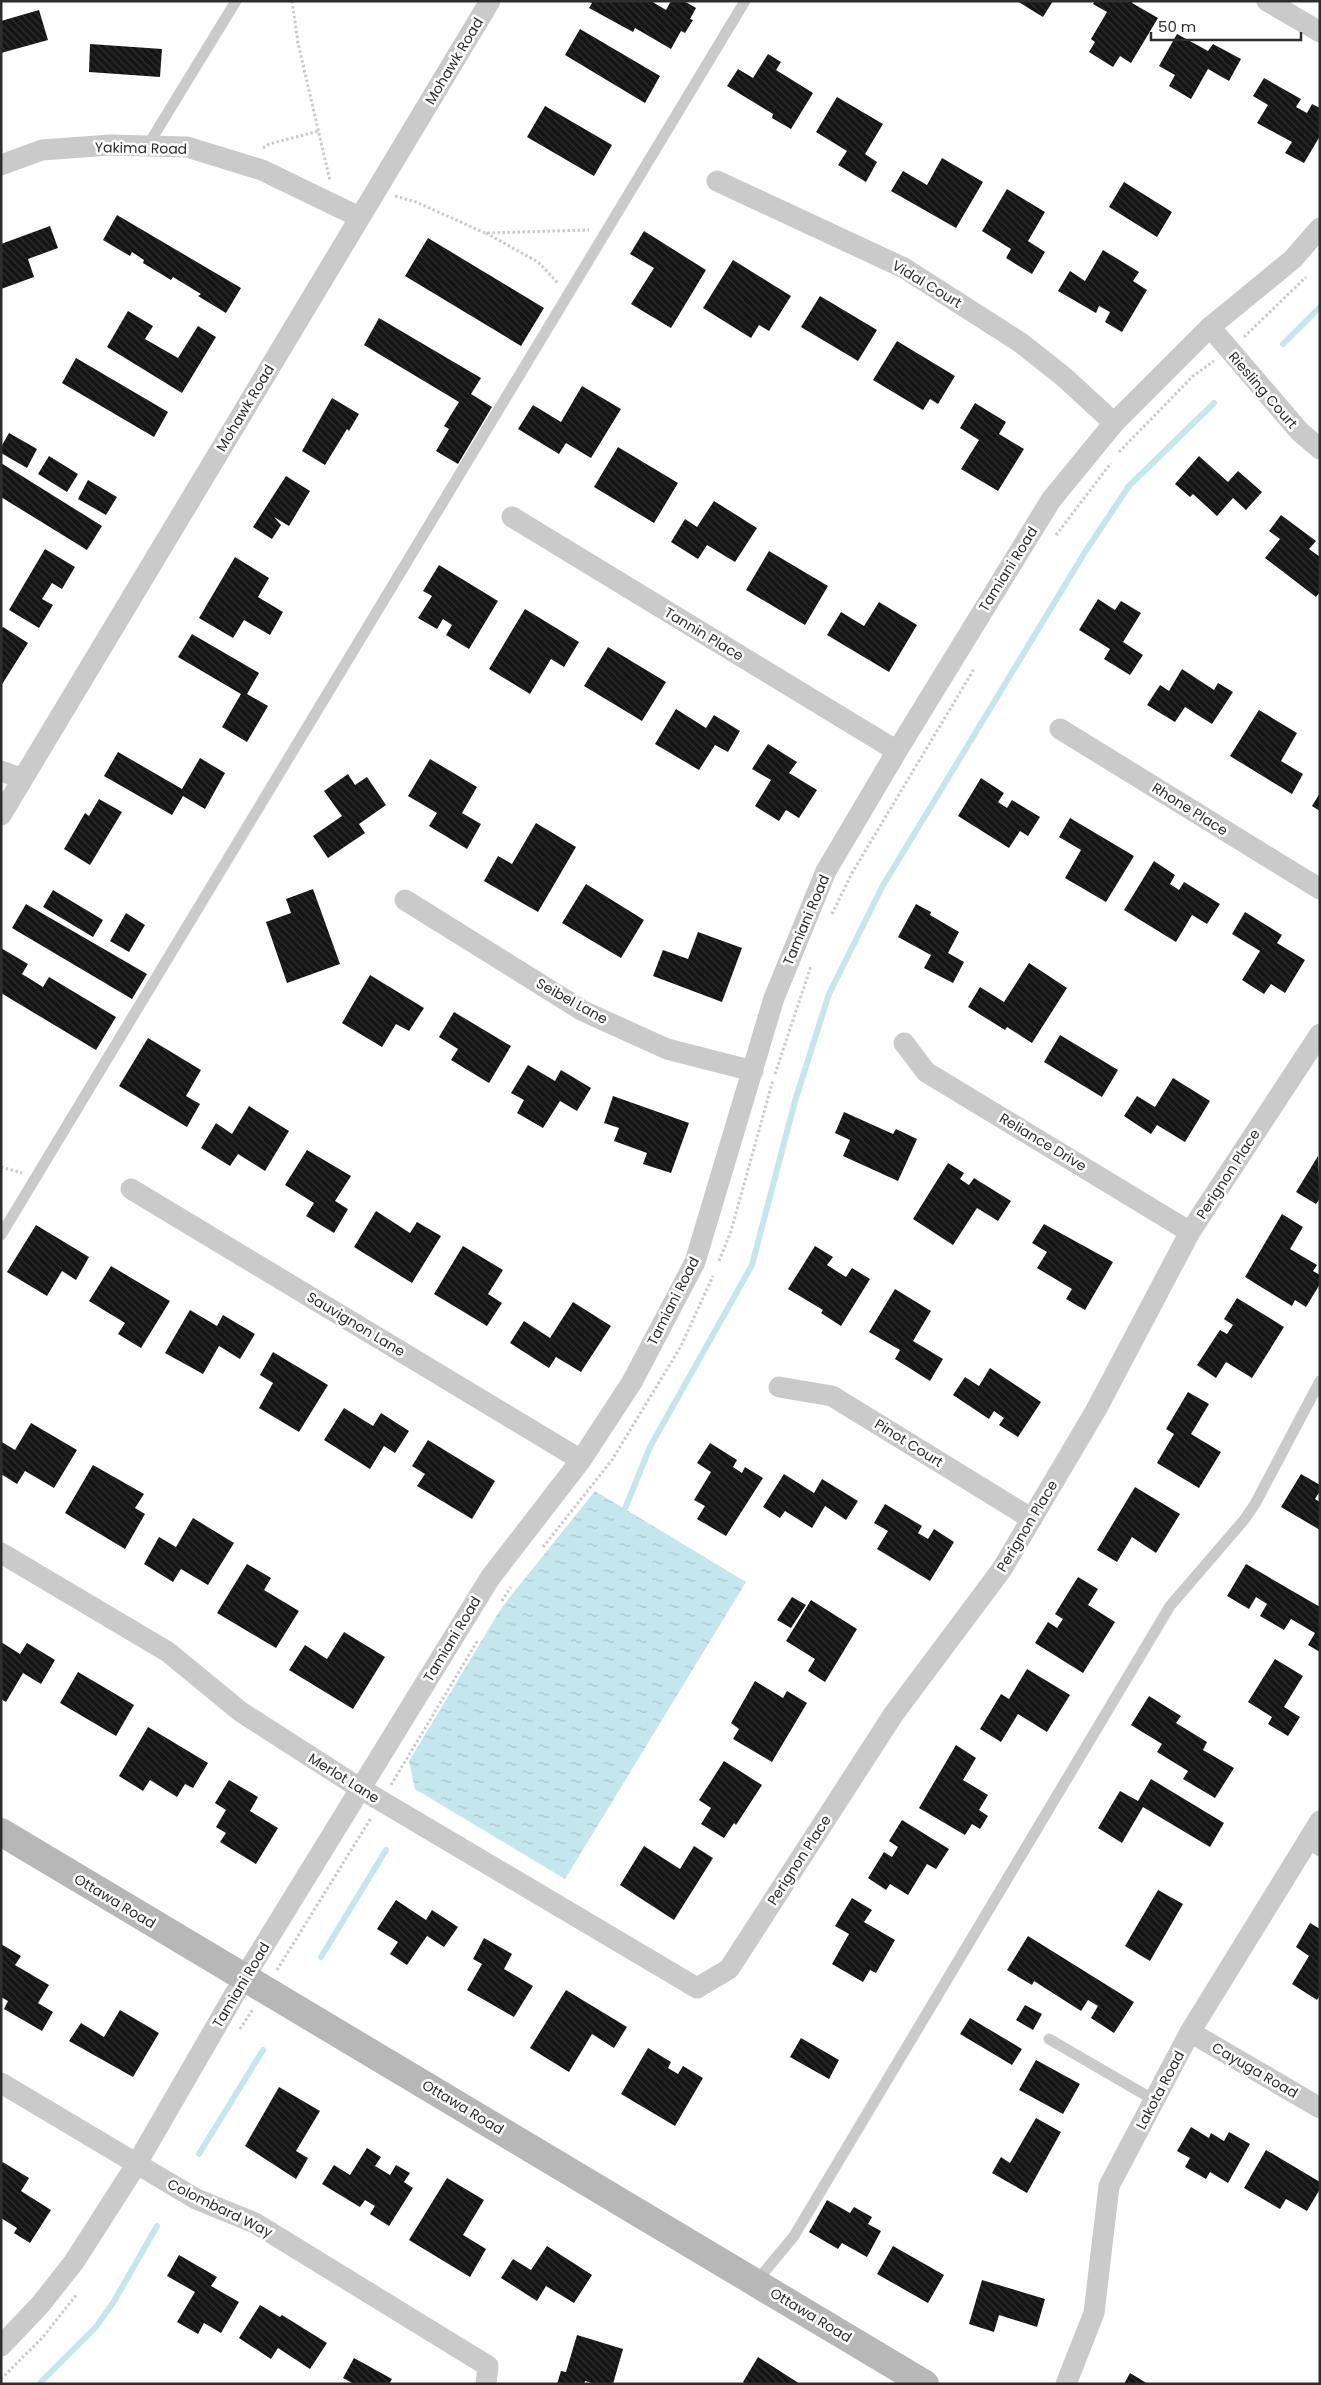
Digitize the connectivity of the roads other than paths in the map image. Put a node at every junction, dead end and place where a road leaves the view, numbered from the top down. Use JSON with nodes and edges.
{"nodes":[{"id":1,"x":236,"y":1,"type":"edge"},
{"id":2,"x":490,"y":1,"type":"edge"},
{"id":3,"x":744,"y":1,"type":"edge"},
{"id":4,"x":1267,"y":1,"type":"edge"},
{"id":5,"x":1320,"y":32,"type":"edge"},
{"id":6,"x":148,"y":145,"type":"junction"},
{"id":7,"x":1,"y":165,"type":"edge"},
{"id":8,"x":717,"y":181,"type":"dead end"},
{"id":9,"x":359,"y":217,"type":"junction"},
{"id":10,"x":1320,"y":228,"type":"edge"},
{"id":11,"x":1210,"y":328,"type":"junction"},
{"id":12,"x":1114,"y":423,"type":"junction"},
{"id":13,"x":1320,"y":449,"type":"edge"},
{"id":14,"x":512,"y":517,"type":"dead end"},
{"id":15,"x":1060,"y":729,"type":"dead end"},
{"id":16,"x":897,"y":750,"type":"junction"},
{"id":17,"x":1,"y":771,"type":"edge"},
{"id":18,"x":23,"y":779,"type":"junction"},
{"id":19,"x":1,"y":815,"type":"edge"},
{"id":20,"x":1320,"y":889,"type":"edge"},
{"id":21,"x":405,"y":900,"type":"dead end"},
{"id":22,"x":1320,"y":1034,"type":"edge"},
{"id":23,"x":904,"y":1043,"type":"dead end"},
{"id":24,"x":752,"y":1071,"type":"junction"},
{"id":25,"x":130,"y":1189,"type":"dead end"},
{"id":26,"x":1190,"y":1232,"type":"junction"},
{"id":27,"x":1,"y":1235,"type":"edge"},
{"id":28,"x":1320,"y":1381,"type":"edge"},
{"id":29,"x":778,"y":1387,"type":"dead end"},
{"id":30,"x":581,"y":1460,"type":"junction"},
{"id":31,"x":1032,"y":1519,"type":"junction"},
{"id":32,"x":1,"y":1553,"type":"edge"},
{"id":33,"x":361,"y":1789,"type":"junction"},
{"id":34,"x":1320,"y":1821,"type":"edge"},
{"id":35,"x":1,"y":1832,"type":"edge"},
{"id":36,"x":1313,"y":1847,"type":"edge"},
{"id":37,"x":244,"y":1978,"type":"junction"},
{"id":38,"x":697,"y":1988,"type":"joint"},
{"id":39,"x":1190,"y":2032,"type":"junction"},
{"id":40,"x":1049,"y":2039,"type":"dead end"},
{"id":41,"x":1,"y":2084,"type":"edge"},
{"id":42,"x":1154,"y":2100,"type":"junction"},
{"id":43,"x":1320,"y":2108,"type":"edge"},
{"id":44,"x":136,"y":2165,"type":"junction"},
{"id":45,"x":756,"y":2282,"type":"junction"},
{"id":46,"x":1,"y":2346,"type":"edge"},
{"id":47,"x":487,"y":2375,"type":"edge"},
{"id":48,"x":925,"y":2384,"type":"edge"},
{"id":49,"x":1066,"y":2384,"type":"edge"}],
"edges":[{"from":1,"to":6,"type":"lane"},
{"from":2,"to":9,"type":"street","name":"Mohawk Road"},
{"from":3,"to":27,"type":"lane"},
{"from":4,"to":5,"type":"street"},
{"from":6,"to":7,"type":"street","name":"Yakima Road"},
{"from":6,"to":9,"type":"street","name":"Yakima Road"},
{"from":8,"to":12,"type":"street","name":"Vidal Court"},
{"from":9,"to":18,"type":"street","name":"Mohawk Road"},
{"from":10,"to":11,"type":"street","name":"Tamiani Road"},
{"from":11,"to":12,"type":"street","name":"Tamiani Road"},
{"from":11,"to":13,"type":"street","name":"Riesling Court"},
{"from":12,"to":16,"type":"street","name":"Tamiani Road"},
{"from":14,"to":16,"type":"street","name":"Tannin Place"},
{"from":15,"to":20,"type":"street","name":"Rhone Place"},
{"from":16,"to":24,"type":"street","name":"Tamiani Road"},
{"from":17,"to":18,"type":"street"},
{"from":18,"to":19,"type":"street","name":"Mohawk Road"},
{"from":21,"to":24,"type":"street","name":"Seibel Lane"},
{"from":22,"to":26,"type":"street","name":"Perignon Place"},
{"from":23,"to":26,"type":"street","name":"Reliance Drive"},
{"from":24,"to":30,"type":"street","name":"Tamiani Road"},
{"from":25,"to":30,"type":"street","name":"Sauvignon Lane"},
{"from":26,"to":31,"type":"street","name":"Perignon Place"},
{"from":28,"to":45,"type":"lane"},
{"from":29,"to":31,"type":"street","name":"Pinot Court"},
{"from":30,"to":33,"type":"street","name":"Tamiani Road"},
{"from":31,"to":38,"type":"street","name":"Perignon Place"},
{"from":32,"to":33,"type":"street","name":"Merlot Lane"},
{"from":33,"to":37,"type":"street","name":"Tamiani Road"},
{"from":33,"to":38,"type":"street","name":"Merlot Lane"},
{"from":34,"to":36,"type":"street","name":"Lakota Road"},
{"from":35,"to":37,"type":"street","name":"Ottawa Road"},
{"from":36,"to":39,"type":"street","name":"Lakota Road"},
{"from":37,"to":44,"type":"street","name":"Tamiani Road"},
{"from":37,"to":45,"type":"street","name":"Ottawa Road"},
{"from":39,"to":42,"type":"street","name":"Lakota Road"},
{"from":39,"to":43,"type":"street","name":"Cayuga Road"},
{"from":40,"to":42,"type":"lane"},
{"from":41,"to":44,"type":"street","name":"Colombard Way"},
{"from":42,"to":49,"type":"street","name":"Lakota Road"},
{"from":44,"to":46,"type":"street","name":"Tamiani Road"},
{"from":44,"to":47,"type":"street","name":"Colombard Way"},
{"from":45,"to":48,"type":"street","name":"Ottawa Road"}]}
